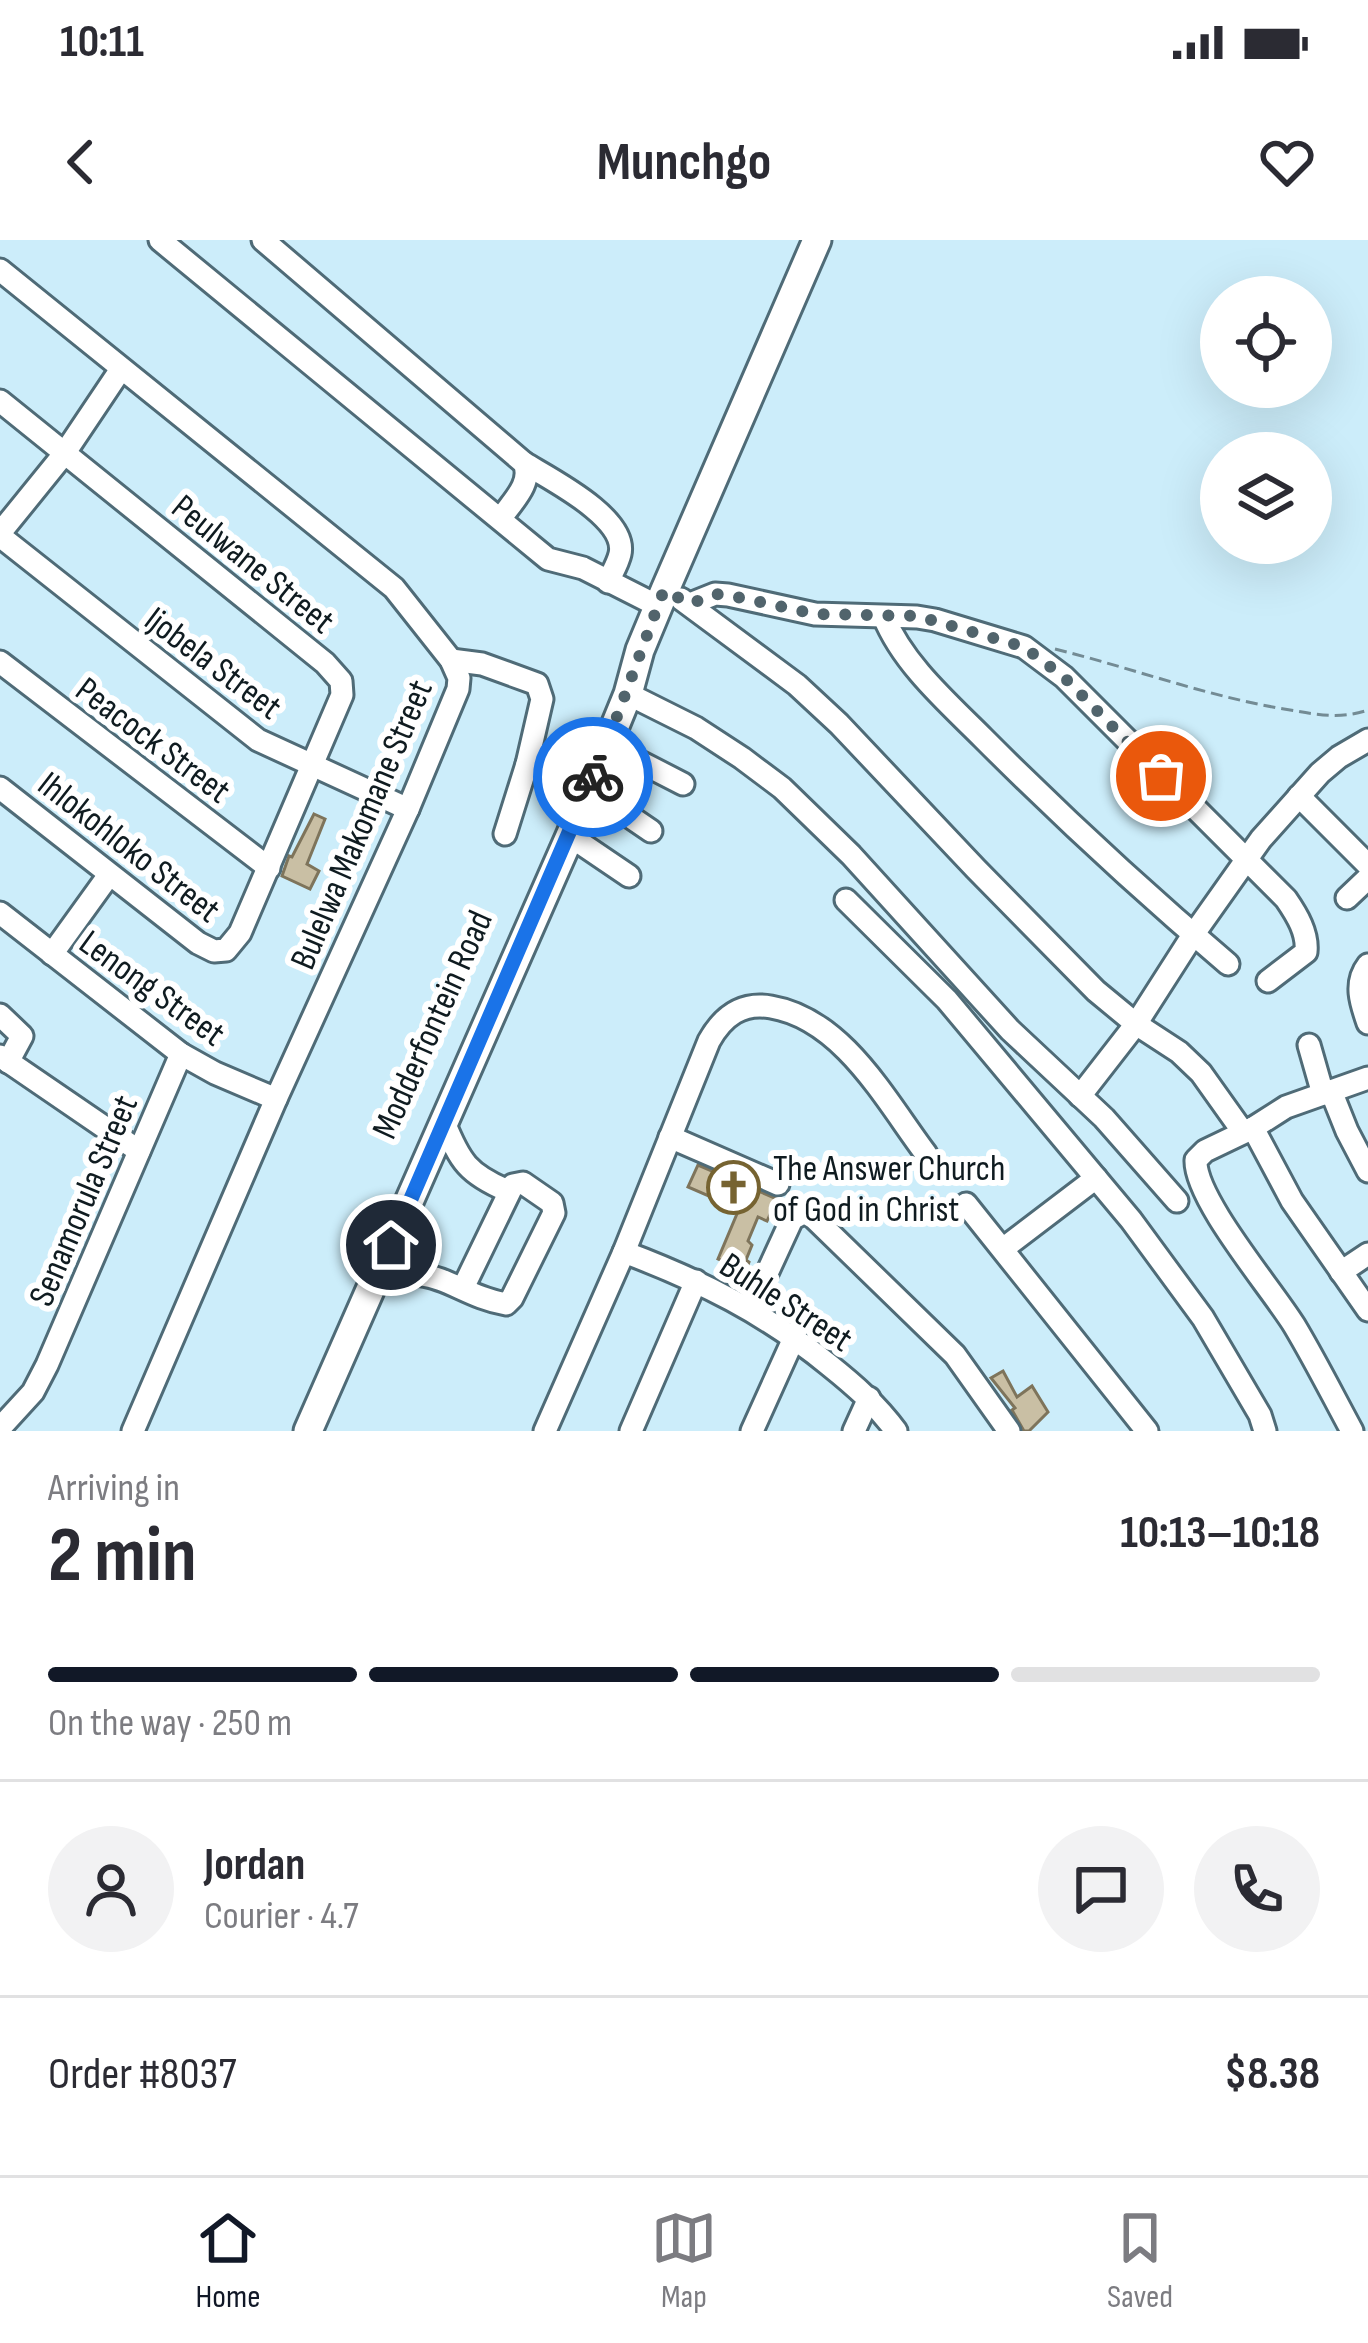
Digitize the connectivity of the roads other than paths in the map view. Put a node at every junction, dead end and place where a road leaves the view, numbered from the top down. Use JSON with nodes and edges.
{"nodes":[{"id":1,"x":160,"y":240,"type":"edge"},
{"id":2,"x":263,"y":240,"type":"edge"},
{"id":3,"x":817,"y":240,"type":"edge"},
{"id":4,"x":0,"y":269,"type":"edge"},
{"id":5,"x":121,"y":369,"type":"junction"},
{"id":6,"x":0,"y":401,"type":"edge"},
{"id":7,"x":64,"y":454,"type":"junction"},
{"id":8,"x":524,"y":463,"type":"junction"},
{"id":9,"x":502,"y":518,"type":"junction"},
{"id":10,"x":0,"y":534,"type":"edge"},
{"id":11,"x":608,"y":582,"type":"junction"},
{"id":12,"x":661,"y":598,"type":"junction"},
{"id":13,"x":690,"y":604,"type":"junction"},
{"id":14,"x":884,"y":616,"type":"junction"},
{"id":15,"x":640,"y":650,"type":"junction"},
{"id":16,"x":451,"y":660,"type":"junction"},
{"id":17,"x":0,"y":662,"type":"edge"},
{"id":18,"x":628,"y":694,"type":"junction"},
{"id":19,"x":607,"y":746,"type":"junction"},
{"id":20,"x":1364,"y":748,"type":"edge"},
{"id":21,"x":527,"y":764,"type":"junction"},
{"id":22,"x":312,"y":767,"type":"junction"},
{"id":23,"x":683,"y":784,"type":"dead end"},
{"id":24,"x":583,"y":786,"type":"junction"},
{"id":25,"x":0,"y":788,"type":"edge"},
{"id":26,"x":1299,"y":796,"type":"junction"},
{"id":27,"x":408,"y":809,"type":"junction"},
{"id":28,"x":651,"y":831,"type":"dead end"},
{"id":29,"x":505,"y":834,"type":"dead end"},
{"id":30,"x":569,"y":836,"type":"junction"},
{"id":31,"x":1246,"y":860,"type":"junction"},
{"id":32,"x":1368,"y":865,"type":"edge"},
{"id":33,"x":269,"y":868,"type":"junction"},
{"id":34,"x":109,"y":875,"type":"junction"},
{"id":35,"x":629,"y":876,"type":"dead end"},
{"id":36,"x":1368,"y":878,"type":"edge"},
{"id":37,"x":1347,"y":898,"type":"dead end"},
{"id":38,"x":846,"y":900,"type":"dead end"},
{"id":39,"x":0,"y":913,"type":"edge"},
{"id":40,"x":1192,"y":935,"type":"junction"},
{"id":41,"x":221,"y":952,"type":"joint"},
{"id":42,"x":52,"y":954,"type":"junction"},
{"id":43,"x":1228,"y":964,"type":"dead end"},
{"id":44,"x":1368,"y":965,"type":"edge"},
{"id":45,"x":1268,"y":981,"type":"dead end"},
{"id":46,"x":0,"y":1015,"type":"edge"},
{"id":47,"x":1368,"y":1023,"type":"edge"},
{"id":48,"x":1136,"y":1024,"type":"junction"},
{"id":49,"x":1309,"y":1045,"type":"dead end"},
{"id":50,"x":181,"y":1054,"type":"junction"},
{"id":51,"x":4,"y":1059,"type":"edge"},
{"id":52,"x":1368,"y":1078,"type":"edge"},
{"id":53,"x":1327,"y":1092,"type":"junction"},
{"id":54,"x":1080,"y":1096,"type":"junction"},
{"id":55,"x":276,"y":1099,"type":"junction"},
{"id":56,"x":445,"y":1122,"type":"junction"},
{"id":57,"x":1248,"y":1130,"type":"junction"},
{"id":58,"x":670,"y":1137,"type":"junction"},
{"id":59,"x":139,"y":1151,"type":"junction"},
{"id":60,"x":926,"y":1154,"type":"dead end"},
{"id":61,"x":1368,"y":1171,"type":"edge"},
{"id":62,"x":1096,"y":1178,"type":"junction"},
{"id":63,"x":778,"y":1184,"type":"dead end"},
{"id":64,"x":508,"y":1191,"type":"junction"},
{"id":65,"x":1177,"y":1201,"type":"dead end"},
{"id":66,"x":967,"y":1204,"type":"dead end"},
{"id":67,"x":1004,"y":1248,"type":"junction"},
{"id":68,"x":624,"y":1252,"type":"junction"},
{"id":69,"x":1368,"y":1254,"type":"edge"},
{"id":70,"x":1341,"y":1272,"type":"junction"},
{"id":71,"x":696,"y":1281,"type":"junction"},
{"id":72,"x":373,"y":1286,"type":"junction"},
{"id":73,"x":463,"y":1288,"type":"junction"},
{"id":74,"x":751,"y":1308,"type":"junction"},
{"id":75,"x":1368,"y":1310,"type":"edge"},
{"id":76,"x":794,"y":1337,"type":"junction"},
{"id":77,"x":868,"y":1398,"type":"junction"},
{"id":78,"x":0,"y":1428,"type":"edge"},
{"id":79,"x":133,"y":1431,"type":"edge"},
{"id":80,"x":293,"y":1431,"type":"edge"},
{"id":81,"x":308,"y":1431,"type":"edge"},
{"id":82,"x":545,"y":1431,"type":"edge"},
{"id":83,"x":631,"y":1431,"type":"edge"},
{"id":84,"x":752,"y":1431,"type":"edge"},
{"id":85,"x":854,"y":1431,"type":"edge"},
{"id":86,"x":896,"y":1431,"type":"edge"},
{"id":87,"x":1009,"y":1431,"type":"edge"},
{"id":88,"x":1147,"y":1431,"type":"edge"},
{"id":89,"x":1265,"y":1431,"type":"edge"},
{"id":90,"x":1352,"y":1431,"type":"edge"}],
"edges":[{"from":1,"to":9,"type":"street"},
{"from":2,"to":8,"type":"street"},
{"from":3,"to":12,"type":"main road","name":"Modderfontein Road"},
{"from":4,"to":5,"type":"street","name":"Bulelwa Makomane Street"},
{"from":5,"to":7,"type":"street"},
{"from":5,"to":16,"type":"street","name":"Bulelwa Makomane Street"},
{"from":6,"to":7,"type":"street","name":"Peulwane Street"},
{"from":7,"to":10,"type":"street"},
{"from":7,"to":22,"type":"street","name":"Peulwane Street"},
{"from":8,"to":9,"type":"street"},
{"from":8,"to":11,"type":"street"},
{"from":9,"to":11,"type":"street"},
{"from":10,"to":22,"type":"street","name":"Ijobela Street"},
{"from":11,"to":12,"type":"street"},
{"from":12,"to":13,"type":"street"},
{"from":12,"to":15,"type":"main road","name":"Modderfontein Road"},
{"from":13,"to":14,"type":"street"},
{"from":13,"to":48,"type":"street"},
{"from":14,"to":31,"type":"street"},
{"from":14,"to":40,"type":"street"},
{"from":15,"to":18,"type":"main road","name":"Modderfontein Road"},
{"from":15,"to":24,"type":"main road","name":"Modderfontein Road"},
{"from":16,"to":21,"type":"street"},
{"from":16,"to":27,"type":"street","name":"Bulelwa Makomane Street"},
{"from":17,"to":33,"type":"street","name":"Peacock Street"},
{"from":18,"to":19,"type":"main road","name":"Modderfontein Road"},
{"from":18,"to":54,"type":"street"},
{"from":19,"to":23,"type":"street"},
{"from":19,"to":24,"type":"main road","name":"Modderfontein Road"},
{"from":20,"to":26,"type":"street"},
{"from":21,"to":24,"type":"street"},
{"from":21,"to":29,"type":"street"},
{"from":22,"to":27,"type":"street","name":"Ijobela Street"},
{"from":22,"to":33,"type":"street","name":"Peulwane Street"},
{"from":24,"to":28,"type":"street"},
{"from":24,"to":30,"type":"main road","name":"Modderfontein Road"},
{"from":24,"to":80,"type":"main road","name":"Modderfontein Road"},
{"from":25,"to":34,"type":"street","name":"Ihlokohloko Street"},
{"from":26,"to":31,"type":"street"},
{"from":26,"to":32,"type":"street"},
{"from":27,"to":55,"type":"street","name":"Bulelwa Makomane Street"},
{"from":30,"to":35,"type":"street"},
{"from":30,"to":56,"type":"main road","name":"Modderfontein Road"},
{"from":31,"to":40,"type":"street"},
{"from":31,"to":45,"type":"street"},
{"from":33,"to":41,"type":"street","name":"Peulwane Street"},
{"from":34,"to":41,"type":"street","name":"Ihlokohloko Street"},
{"from":34,"to":42,"type":"street"},
{"from":36,"to":37,"type":"street"},
{"from":38,"to":62,"type":"street"},
{"from":39,"to":42,"type":"street","name":"Lenong Street"},
{"from":40,"to":43,"type":"street"},
{"from":40,"to":48,"type":"street"},
{"from":42,"to":50,"type":"street","name":"Lenong Street"},
{"from":44,"to":47,"type":"street"},
{"from":46,"to":51,"type":"street"},
{"from":48,"to":54,"type":"street"},
{"from":48,"to":57,"type":"street"},
{"from":49,"to":53,"type":"street"},
{"from":50,"to":55,"type":"street","name":"Lenong Street"},
{"from":50,"to":59,"type":"street","name":"Senamorula Street"},
{"from":51,"to":59,"type":"street"},
{"from":52,"to":53,"type":"street"},
{"from":53,"to":57,"type":"street"},
{"from":53,"to":61,"type":"street"},
{"from":54,"to":65,"type":"street"},
{"from":55,"to":79,"type":"street","name":"Bulelwa Makomane Street"},
{"from":56,"to":64,"type":"street"},
{"from":56,"to":72,"type":"main road","name":"Modderfontein Road"},
{"from":57,"to":70,"type":"street"},
{"from":57,"to":90,"type":"street"},
{"from":58,"to":60,"type":"street"},
{"from":58,"to":63,"type":"street"},
{"from":58,"to":68,"type":"street"},
{"from":59,"to":78,"type":"street","name":"Senamorula Street"},
{"from":62,"to":67,"type":"street"},
{"from":62,"to":89,"type":"street"},
{"from":64,"to":73,"type":"street"},
{"from":64,"to":73,"type":"street"},
{"from":66,"to":67,"type":"street"},
{"from":67,"to":88,"type":"street"},
{"from":68,"to":71,"type":"street","name":"Buhle Street"},
{"from":68,"to":82,"type":"street"},
{"from":69,"to":70,"type":"street"},
{"from":70,"to":75,"type":"street"},
{"from":71,"to":74,"type":"street","name":"Buhle Street"},
{"from":71,"to":83,"type":"street"},
{"from":72,"to":73,"type":"street"},
{"from":72,"to":81,"type":"main road","name":"Modderfontein Road"},
{"from":74,"to":76,"type":"street","name":"Buhle Street"},
{"from":74,"to":87,"type":"street"},
{"from":76,"to":77,"type":"street","name":"Buhle Street"},
{"from":76,"to":84,"type":"street"},
{"from":77,"to":85,"type":"street"},
{"from":77,"to":86,"type":"street","name":"Buhle Street"}]}
